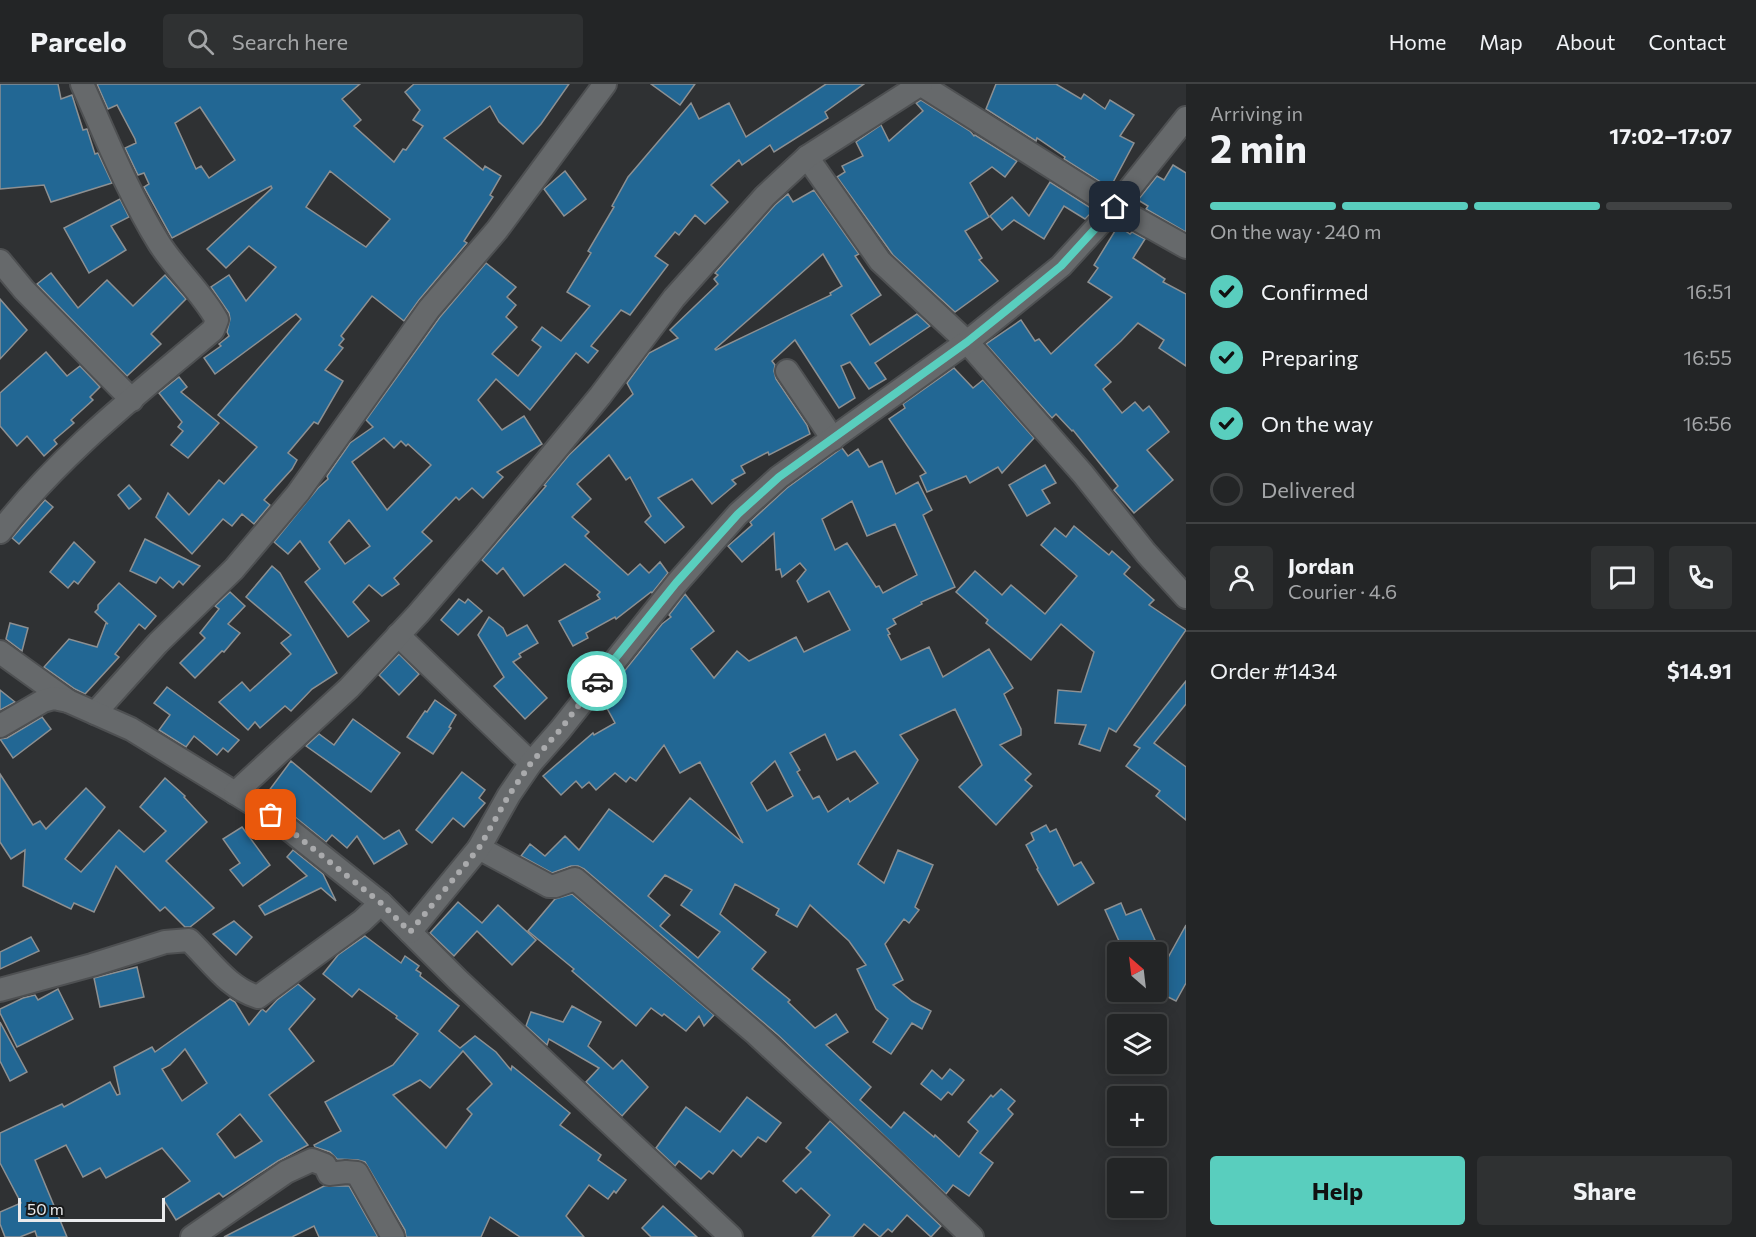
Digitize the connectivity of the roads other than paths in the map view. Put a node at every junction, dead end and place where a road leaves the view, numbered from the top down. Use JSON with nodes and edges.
{"nodes":[{"id":1,"x":82,"y":84,"type":"edge"},
{"id":2,"x":605,"y":84,"type":"edge"},
{"id":3,"x":920,"y":84,"type":"edge"},
{"id":4,"x":1186,"y":118,"type":"edge"},
{"id":5,"x":807,"y":158,"type":"junction"},
{"id":6,"x":1115,"y":207,"type":"junction"},
{"id":7,"x":1186,"y":247,"type":"edge"},
{"id":8,"x":0,"y":261,"type":"edge"},
{"id":9,"x":967,"y":342,"type":"junction"},
{"id":10,"x":787,"y":370,"type":"dead end"},
{"id":11,"x":132,"y":400,"type":"junction"},
{"id":12,"x":833,"y":439,"type":"junction"},
{"id":13,"x":0,"y":532,"type":"edge"},
{"id":14,"x":1186,"y":597,"type":"edge"},
{"id":15,"x":398,"y":635,"type":"junction"},
{"id":16,"x":0,"y":652,"type":"edge"},
{"id":17,"x":68,"y":701,"type":"junction"},
{"id":18,"x":95,"y":713,"type":"junction"},
{"id":19,"x":0,"y":726,"type":"edge"},
{"id":20,"x":531,"y":763,"type":"junction"},
{"id":21,"x":235,"y":793,"type":"junction"},
{"id":22,"x":479,"y":848,"type":"junction"},
{"id":23,"x":381,"y":903,"type":"junction"},
{"id":24,"x":410,"y":932,"type":"junction"},
{"id":25,"x":0,"y":990,"type":"edge"},
{"id":26,"x":192,"y":1237,"type":"edge"},
{"id":27,"x":393,"y":1237,"type":"edge"},
{"id":28,"x":731,"y":1237,"type":"edge"},
{"id":29,"x":972,"y":1237,"type":"edge"}],
"edges":[{"from":1,"to":11,"type":"street"},
{"from":2,"to":18,"type":"street"},
{"from":3,"to":5,"type":"street"},
{"from":3,"to":6,"type":"street"},
{"from":4,"to":6,"type":"street"},
{"from":5,"to":9,"type":"street"},
{"from":5,"to":15,"type":"street"},
{"from":6,"to":7,"type":"street"},
{"from":6,"to":9,"type":"street"},
{"from":8,"to":11,"type":"street"},
{"from":9,"to":12,"type":"street"},
{"from":9,"to":14,"type":"street"},
{"from":10,"to":12,"type":"street"},
{"from":11,"to":13,"type":"street"},
{"from":12,"to":20,"type":"street"},
{"from":15,"to":20,"type":"street"},
{"from":15,"to":21,"type":"street"},
{"from":16,"to":17,"type":"street"},
{"from":17,"to":18,"type":"street"},
{"from":17,"to":19,"type":"street"},
{"from":18,"to":21,"type":"street"},
{"from":20,"to":22,"type":"street"},
{"from":21,"to":23,"type":"street"},
{"from":22,"to":24,"type":"street"},
{"from":22,"to":29,"type":"street"},
{"from":23,"to":24,"type":"street"},
{"from":23,"to":25,"type":"street"},
{"from":24,"to":28,"type":"street"},
{"from":26,"to":27,"type":"street"}]}
